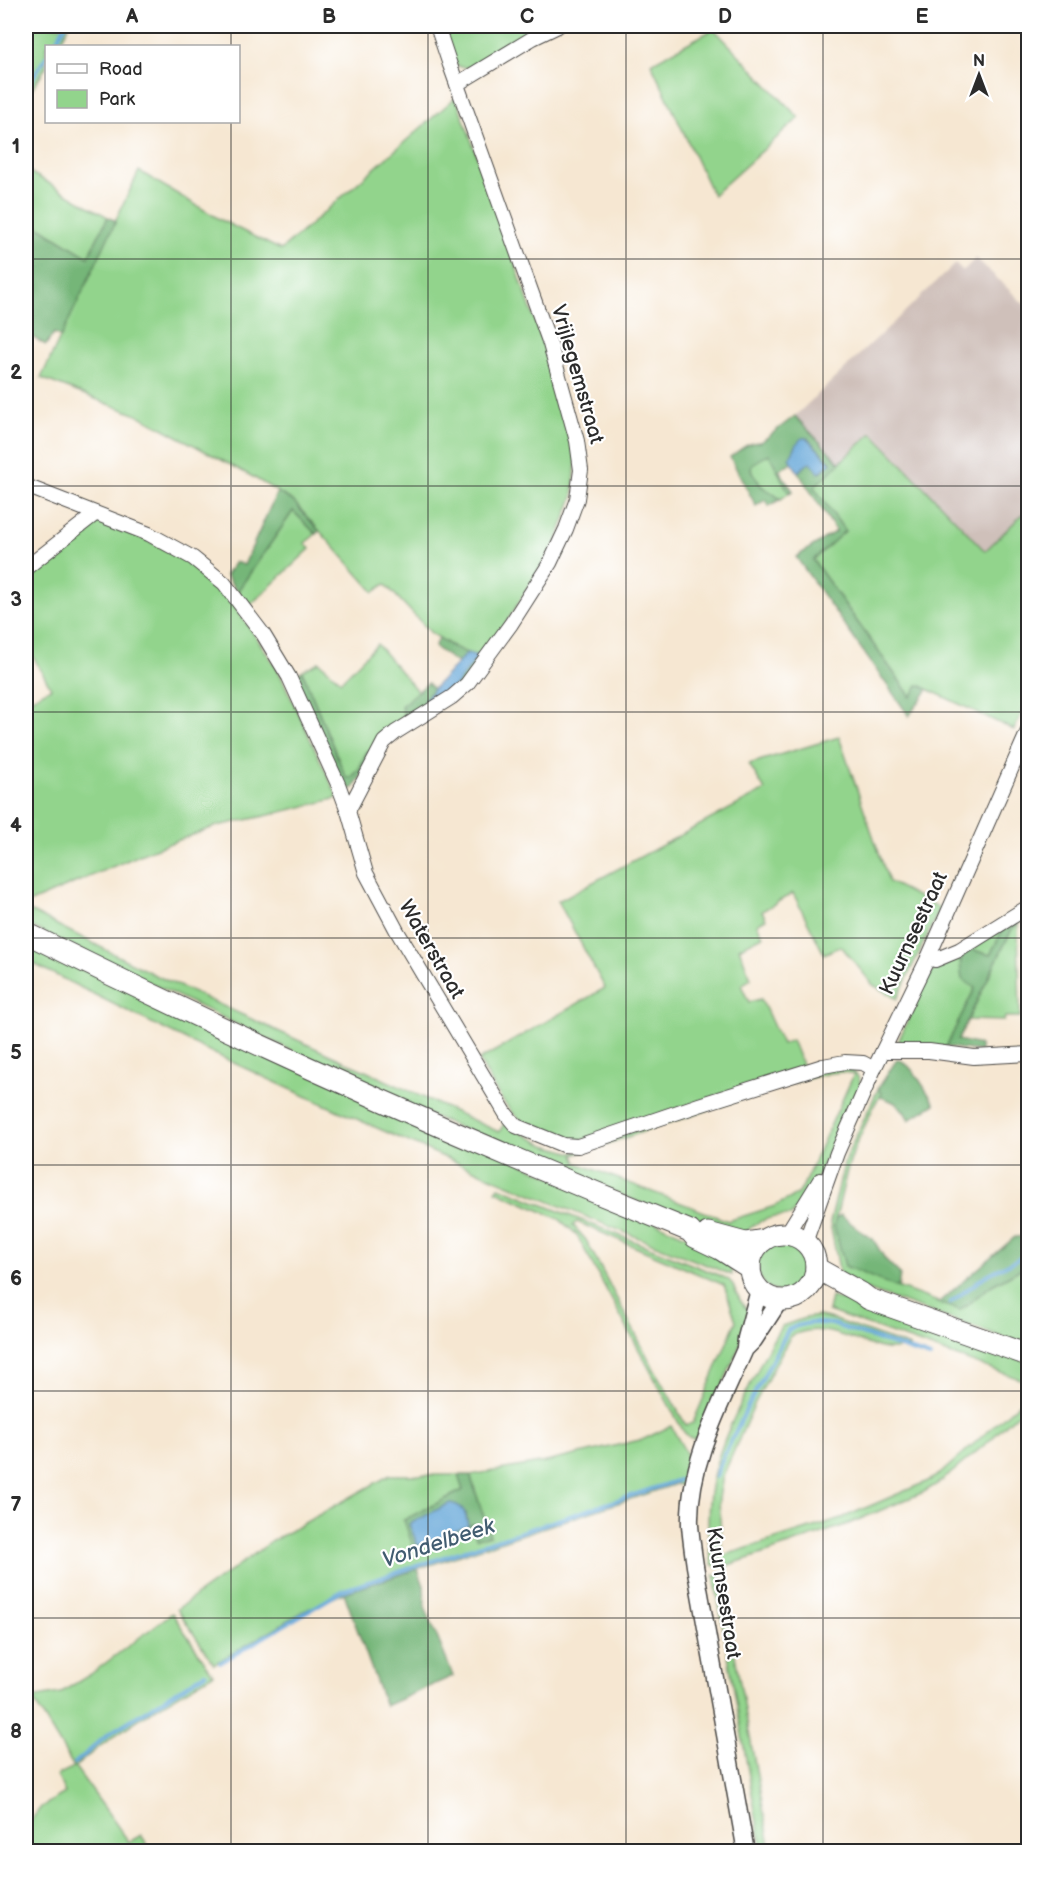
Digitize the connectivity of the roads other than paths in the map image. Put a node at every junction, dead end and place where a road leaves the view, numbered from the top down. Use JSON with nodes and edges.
{"nodes":[{"id":1,"x":437,"y":26,"type":"edge"},
{"id":2,"x":558,"y":26,"type":"edge"},
{"id":3,"x":457,"y":84,"type":"junction"},
{"id":4,"x":26,"y":486,"type":"edge"},
{"id":5,"x":95,"y":514,"type":"junction"},
{"id":6,"x":26,"y":568,"type":"edge"},
{"id":7,"x":1029,"y":732,"type":"edge"},
{"id":8,"x":348,"y":811,"type":"junction"},
{"id":9,"x":1029,"y":907,"type":"edge"},
{"id":10,"x":26,"y":933,"type":"edge"},
{"id":11,"x":928,"y":958,"type":"junction"},
{"id":12,"x":883,"y":1051,"type":"junction"},
{"id":13,"x":1029,"y":1054,"type":"edge"},
{"id":14,"x":874,"y":1069,"type":"junction"},
{"id":15,"x":837,"y":1153,"type":"junction"},
{"id":16,"x":690,"y":1231,"type":"junction"},
{"id":17,"x":786,"y":1235,"type":"junction"},
{"id":18,"x":764,"y":1240,"type":"junction"},
{"id":19,"x":805,"y":1244,"type":"junction"},
{"id":20,"x":750,"y":1268,"type":"junction"},
{"id":21,"x":816,"y":1268,"type":"junction"},
{"id":22,"x":759,"y":1290,"type":"junction"},
{"id":23,"x":807,"y":1290,"type":"junction"},
{"id":24,"x":869,"y":1299,"type":"junction"},
{"id":25,"x":780,"y":1300,"type":"junction"},
{"id":26,"x":745,"y":1349,"type":"junction"},
{"id":27,"x":1029,"y":1355,"type":"edge"},
{"id":28,"x":746,"y":1851,"type":"edge"}],
"edges":[{"from":1,"to":3,"type":"street","name":"Vrijlegemstraat"},
{"from":2,"to":3,"type":"street"},
{"from":3,"to":8,"type":"street","name":"Vrijlegemstraat"},
{"from":4,"to":5,"type":"street","name":"Waterstraat"},
{"from":5,"to":6,"type":"street"},
{"from":5,"to":8,"type":"street","name":"Waterstraat"},
{"from":7,"to":11,"type":"street","name":"Kuurnsestraat"},
{"from":8,"to":14,"type":"street","name":"Waterstraat"},
{"from":9,"to":11,"type":"street"},
{"from":10,"to":16,"type":"main road"},
{"from":11,"to":12,"type":"street","name":"Kuurnsestraat"},
{"from":12,"to":13,"type":"street"},
{"from":12,"to":14,"type":"street","name":"Kuurnsestraat"},
{"from":14,"to":15,"type":"street","name":"Kuurnsestraat"},
{"from":15,"to":17,"type":"street","name":"Kuurnsestraat"},
{"from":15,"to":19,"type":"street","name":"Kuurnsestraat"},
{"from":16,"to":18,"type":"main road"},
{"from":16,"to":20,"type":"main road"},
{"from":17,"to":18,"type":"main road"},
{"from":17,"to":19,"type":"main road"},
{"from":18,"to":20,"type":"main road"},
{"from":19,"to":21,"type":"main road"},
{"from":20,"to":22,"type":"main road"},
{"from":21,"to":23,"type":"main road"},
{"from":21,"to":24,"type":"main road"},
{"from":22,"to":25,"type":"main road"},
{"from":22,"to":26,"type":"street","name":"Kuurnsestraat"},
{"from":23,"to":24,"type":"main road"},
{"from":23,"to":25,"type":"main road"},
{"from":24,"to":27,"type":"main road"},
{"from":25,"to":26,"type":"street","name":"Kuurnsestraat"},
{"from":26,"to":28,"type":"street","name":"Kuurnsestraat"}]}
